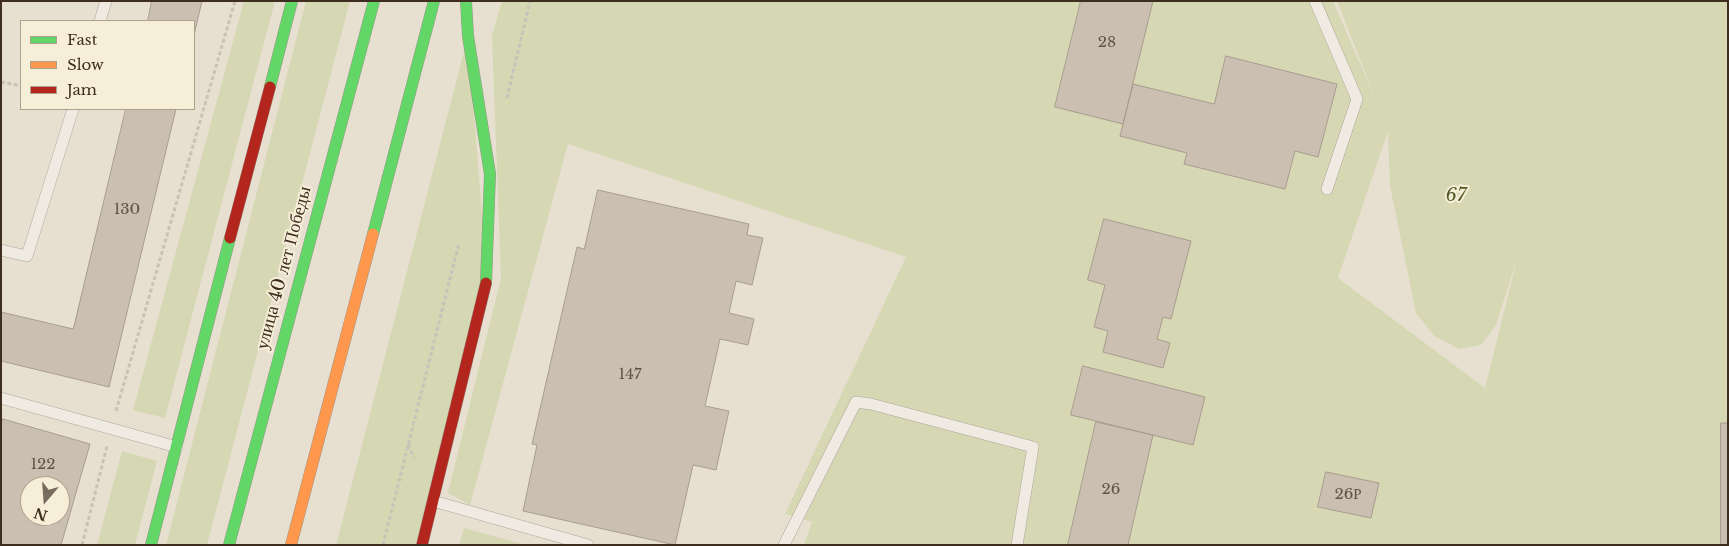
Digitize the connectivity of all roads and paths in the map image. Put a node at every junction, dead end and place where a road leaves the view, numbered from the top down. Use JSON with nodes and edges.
{"nodes":[{"id":1,"x":106,"y":1,"type":"edge"},
{"id":2,"x":235,"y":1,"type":"edge"},
{"id":3,"x":292,"y":1,"type":"edge"},
{"id":4,"x":374,"y":1,"type":"edge"},
{"id":5,"x":434,"y":1,"type":"edge"},
{"id":6,"x":466,"y":1,"type":"edge"},
{"id":7,"x":530,"y":1,"type":"edge"},
{"id":8,"x":1315,"y":1,"type":"edge"},
{"id":9,"x":100,"y":20,"type":"edge"},
{"id":10,"x":1,"y":82,"type":"edge"},
{"id":11,"x":20,"y":86,"type":"edge"},
{"id":12,"x":505,"y":107,"type":"dead end"},
{"id":13,"x":73,"y":110,"type":"edge"},
{"id":14,"x":1327,"y":189,"type":"dead end"},
{"id":15,"x":460,"y":236,"type":"dead end"},
{"id":16,"x":1,"y":250,"type":"edge"},
{"id":17,"x":1,"y":398,"type":"edge"},
{"id":18,"x":111,"y":429,"type":"junction"},
{"id":19,"x":177,"y":447,"type":"junction"},
{"id":20,"x":433,"y":501,"type":"junction"},
{"id":21,"x":82,"y":545,"type":"edge"},
{"id":22,"x":151,"y":545,"type":"edge"},
{"id":23,"x":229,"y":545,"type":"edge"},
{"id":24,"x":291,"y":545,"type":"edge"},
{"id":25,"x":383,"y":545,"type":"edge"},
{"id":26,"x":422,"y":545,"type":"edge"},
{"id":27,"x":588,"y":545,"type":"edge"},
{"id":28,"x":784,"y":545,"type":"edge"},
{"id":29,"x":1017,"y":545,"type":"edge"}],
"edges":[{"from":1,"to":9,"type":"lane"},
{"from":2,"to":18,"type":"path"},
{"from":3,"to":19,"type":"street"},
{"from":4,"to":23,"type":"street","name":"улица 40 лет Победы"},
{"from":5,"to":24,"type":"street"},
{"from":6,"to":20,"type":"street"},
{"from":7,"to":12,"type":"path"},
{"from":8,"to":14,"type":"lane"},
{"from":10,"to":11,"type":"path"},
{"from":13,"to":16,"type":"lane"},
{"from":15,"to":25,"type":"path"},
{"from":17,"to":18,"type":"lane"},
{"from":18,"to":19,"type":"lane"},
{"from":18,"to":21,"type":"path"},
{"from":19,"to":22,"type":"street"},
{"from":20,"to":26,"type":"street"},
{"from":20,"to":27,"type":"lane"},
{"from":28,"to":29,"type":"lane"}]}
